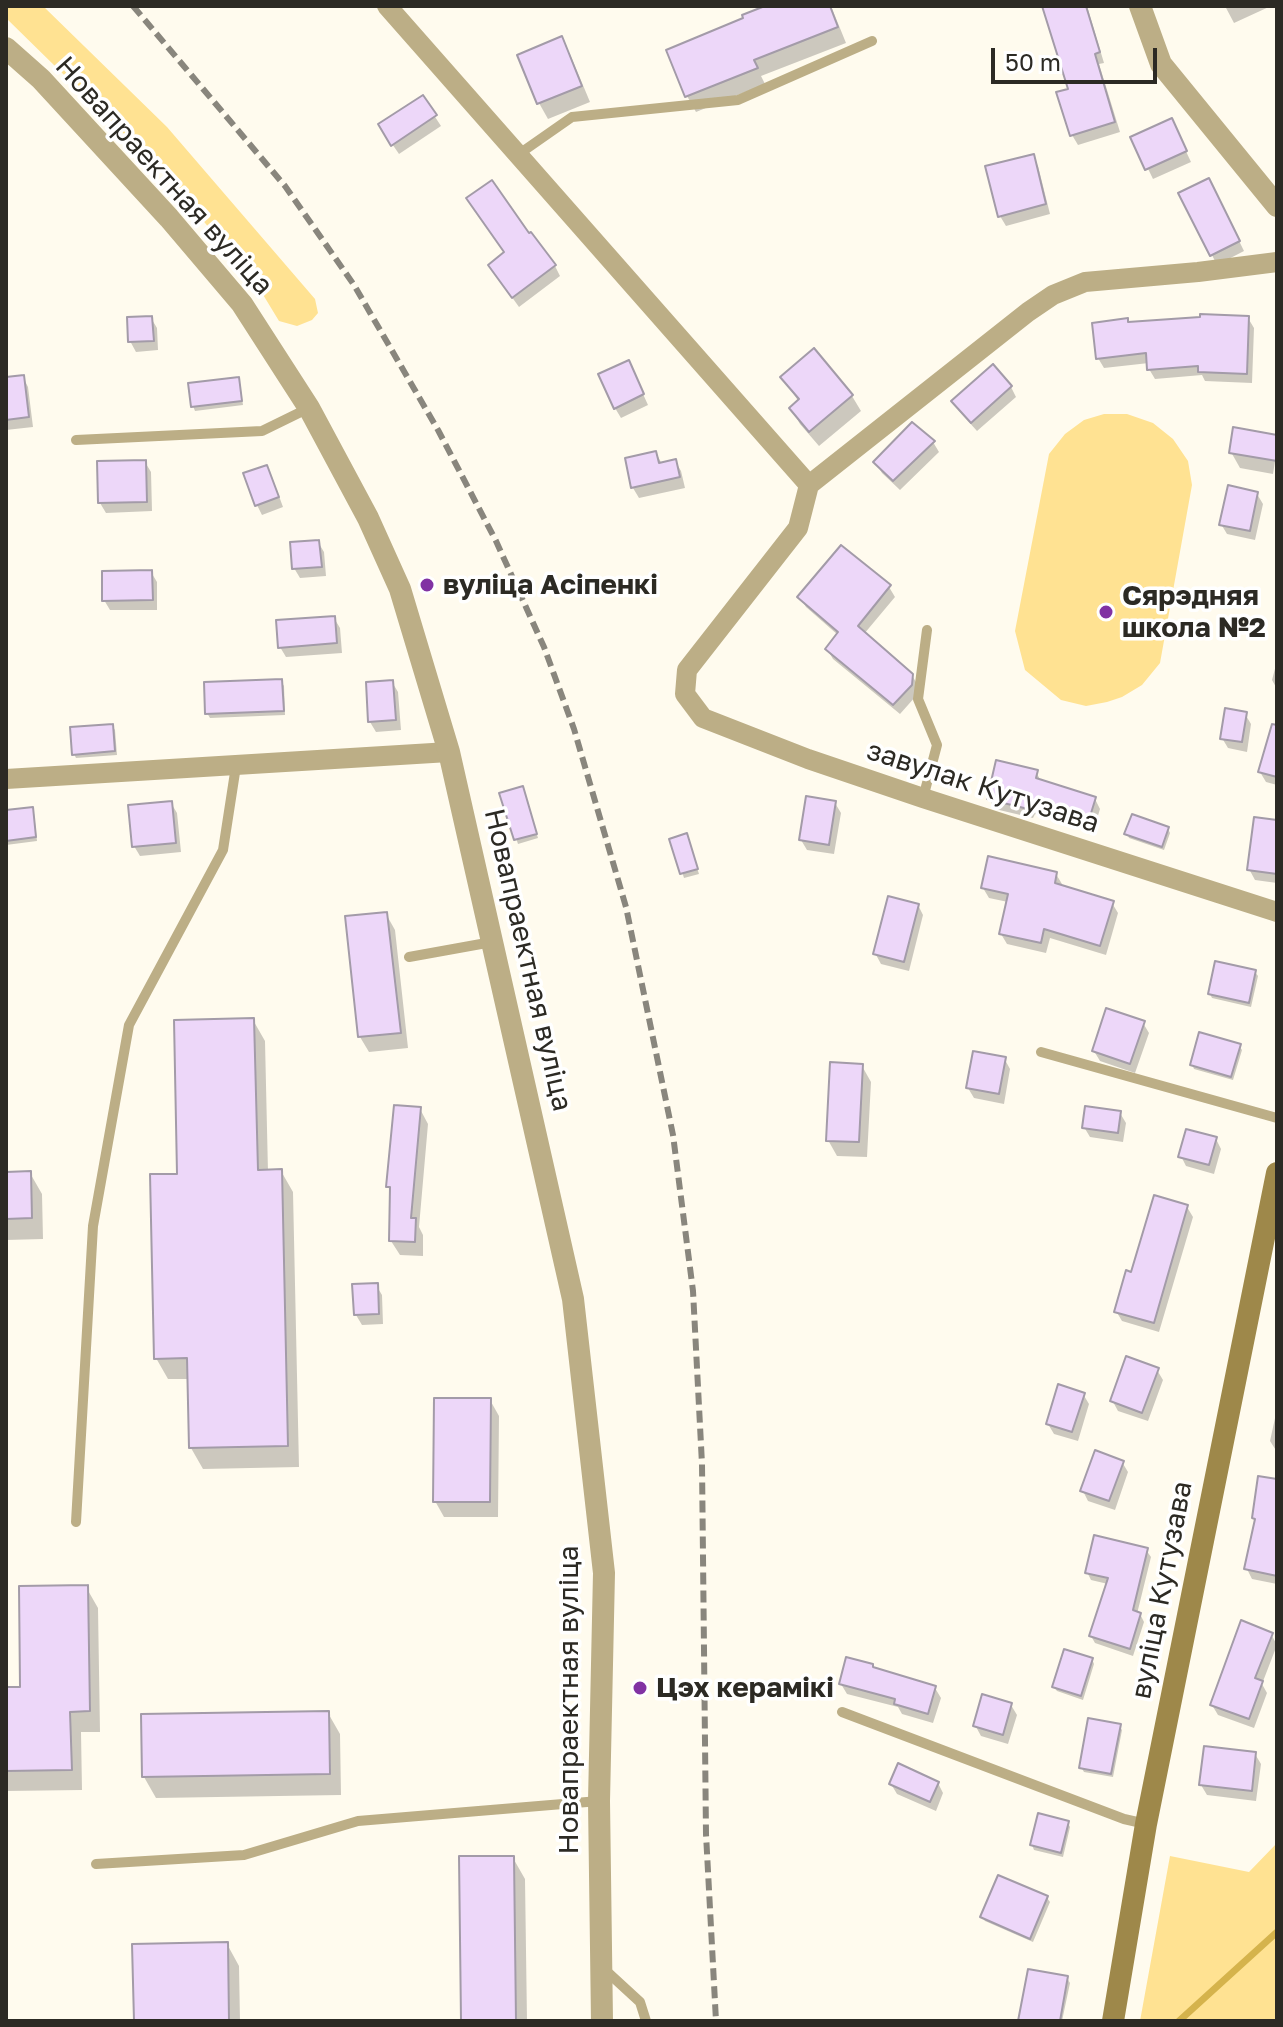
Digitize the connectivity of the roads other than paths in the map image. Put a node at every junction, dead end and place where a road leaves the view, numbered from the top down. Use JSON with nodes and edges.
{"nodes":[{"id":1,"x":387,"y":6,"type":"edge"},
{"id":2,"x":1140,"y":6,"type":"edge"},
{"id":3,"x":872,"y":41,"type":"dead end"},
{"id":4,"x":6,"y":48,"type":"edge"},
{"id":5,"x":519,"y":154,"type":"junction"},
{"id":6,"x":1277,"y":206,"type":"edge"},
{"id":7,"x":1277,"y":262,"type":"edge"},
{"id":8,"x":309,"y":408,"type":"junction"},
{"id":9,"x":76,"y":440,"type":"dead end"},
{"id":10,"x":809,"y":485,"type":"junction"},
{"id":11,"x":927,"y":630,"type":"dead end"},
{"id":12,"x":449,"y":752,"type":"junction"},
{"id":13,"x":236,"y":766,"type":"junction"},
{"id":14,"x":6,"y":779,"type":"edge"},
{"id":15,"x":923,"y":798,"type":"junction"},
{"id":16,"x":1277,"y":912,"type":"edge"},
{"id":17,"x":494,"y":942,"type":"junction"},
{"id":18,"x":409,"y":957,"type":"dead end"},
{"id":19,"x":1041,"y":1052,"type":"dead end"},
{"id":20,"x":1277,"y":1118,"type":"edge"},
{"id":21,"x":1277,"y":1173,"type":"edge"},
{"id":22,"x":76,"y":1522,"type":"dead end"},
{"id":23,"x":842,"y":1712,"type":"dead end"},
{"id":24,"x":599,"y":1801,"type":"junction"},
{"id":25,"x":1146,"y":1824,"type":"junction"},
{"id":26,"x":96,"y":1864,"type":"dead end"},
{"id":27,"x":601,"y":1965,"type":"junction"},
{"id":28,"x":602,"y":2021,"type":"edge"},
{"id":29,"x":646,"y":2021,"type":"edge"},
{"id":30,"x":1113,"y":2021,"type":"edge"}],
"edges":[{"from":1,"to":5,"type":"street"},
{"from":2,"to":6,"type":"street"},
{"from":3,"to":5,"type":"lane"},
{"from":4,"to":8,"type":"street","name":"Новапраектная вуліца"},
{"from":5,"to":10,"type":"street"},
{"from":7,"to":10,"type":"street"},
{"from":8,"to":9,"type":"lane"},
{"from":8,"to":12,"type":"street","name":"Новапраектная вуліца"},
{"from":10,"to":15,"type":"street","name":"завулак Кутузава"},
{"from":11,"to":15,"type":"lane"},
{"from":12,"to":13,"type":"street"},
{"from":12,"to":17,"type":"street","name":"Новапраектная вуліца"},
{"from":13,"to":14,"type":"street"},
{"from":13,"to":22,"type":"lane"},
{"from":15,"to":16,"type":"street","name":"завулак Кутузава"},
{"from":17,"to":18,"type":"lane"},
{"from":17,"to":24,"type":"street","name":"Новапраектная вуліца"},
{"from":19,"to":20,"type":"lane"},
{"from":21,"to":25,"type":"main road","name":"вуліца Кутузава"},
{"from":23,"to":25,"type":"lane"},
{"from":24,"to":26,"type":"lane"},
{"from":24,"to":27,"type":"street","name":"Новапраектная вуліца"},
{"from":25,"to":30,"type":"main road","name":"вуліца Кутузава"},
{"from":27,"to":28,"type":"street","name":"Новапраектная вуліца"},
{"from":27,"to":29,"type":"lane"}]}
